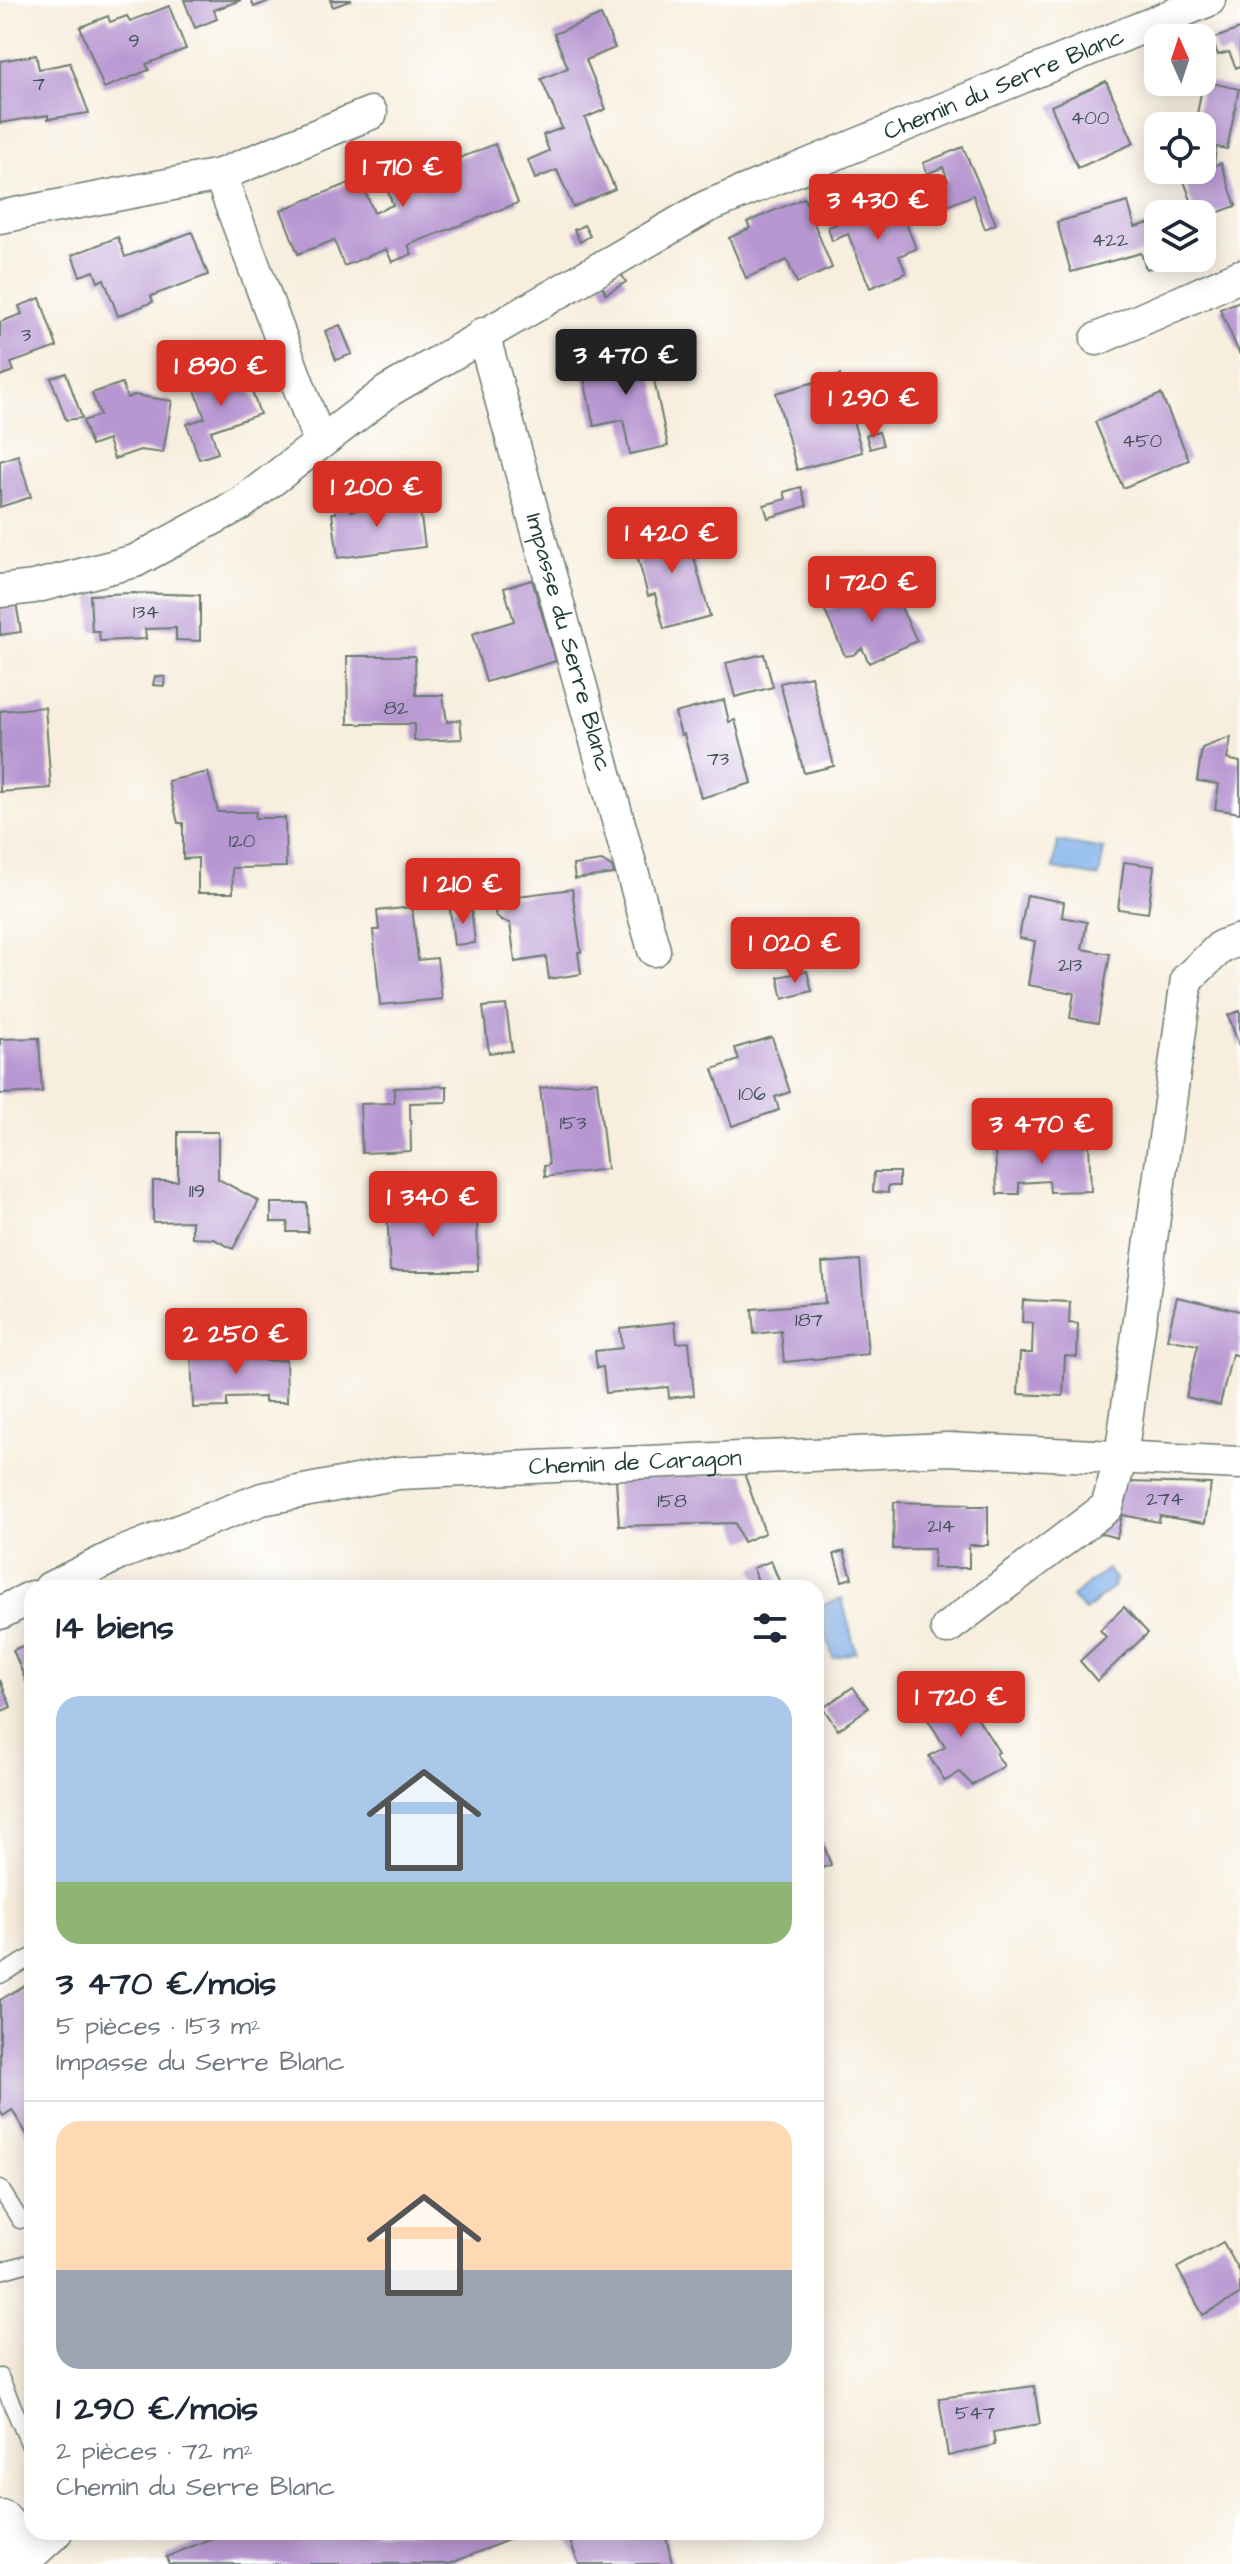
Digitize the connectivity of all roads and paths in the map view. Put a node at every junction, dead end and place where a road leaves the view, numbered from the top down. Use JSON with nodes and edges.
{"nodes":[{"id":1,"x":1209,"y":0,"type":"edge"},
{"id":2,"x":371,"y":113,"type":"dead end"},
{"id":3,"x":220,"y":175,"type":"junction"},
{"id":4,"x":0,"y":217,"type":"edge"},
{"id":5,"x":1240,"y":276,"type":"edge"},
{"id":6,"x":483,"y":334,"type":"junction"},
{"id":7,"x":1097,"y":339,"type":"dead end"},
{"id":8,"x":320,"y":443,"type":"junction"},
{"id":9,"x":0,"y":591,"type":"edge"},
{"id":10,"x":1240,"y":940,"type":"edge"},
{"id":11,"x":654,"y":950,"type":"dead end"},
{"id":12,"x":1121,"y":1457,"type":"junction"},
{"id":13,"x":1240,"y":1463,"type":"edge"},
{"id":14,"x":66,"y":1580,"type":"edge"},
{"id":15,"x":24,"y":1601,"type":"edge"},
{"id":16,"x":0,"y":1613,"type":"edge"},
{"id":17,"x":947,"y":1628,"type":"dead end"},
{"id":18,"x":24,"y":1962,"type":"edge"},
{"id":19,"x":0,"y":1975,"type":"edge"},
{"id":20,"x":0,"y":2188,"type":"edge"},
{"id":21,"x":20,"y":2220,"type":"dead end"},
{"id":22,"x":24,"y":2264,"type":"edge"},
{"id":23,"x":0,"y":2271,"type":"edge"},
{"id":24,"x":0,"y":2377,"type":"edge"},
{"id":25,"x":24,"y":2432,"type":"edge"}],
"edges":[{"from":1,"to":6,"type":"street","name":"Chemin du Serre Blanc"},
{"from":2,"to":3,"type":"street"},
{"from":3,"to":4,"type":"street"},
{"from":3,"to":8,"type":"street"},
{"from":5,"to":7,"type":"street"},
{"from":6,"to":8,"type":"street","name":"Chemin du Serre Blanc"},
{"from":6,"to":11,"type":"street","name":"Impasse du Serre Blanc"},
{"from":8,"to":9,"type":"street","name":"Chemin du Serre Blanc"},
{"from":10,"to":12,"type":"street"},
{"from":12,"to":13,"type":"street","name":"Chemin de Caragon"},
{"from":12,"to":14,"type":"street","name":"Chemin de Caragon"},
{"from":12,"to":17,"type":"street"},
{"from":15,"to":16,"type":"street"},
{"from":18,"to":19,"type":"lane"},
{"from":20,"to":21,"type":"lane"},
{"from":22,"to":23,"type":"lane"},
{"from":24,"to":25,"type":"lane"}]}
